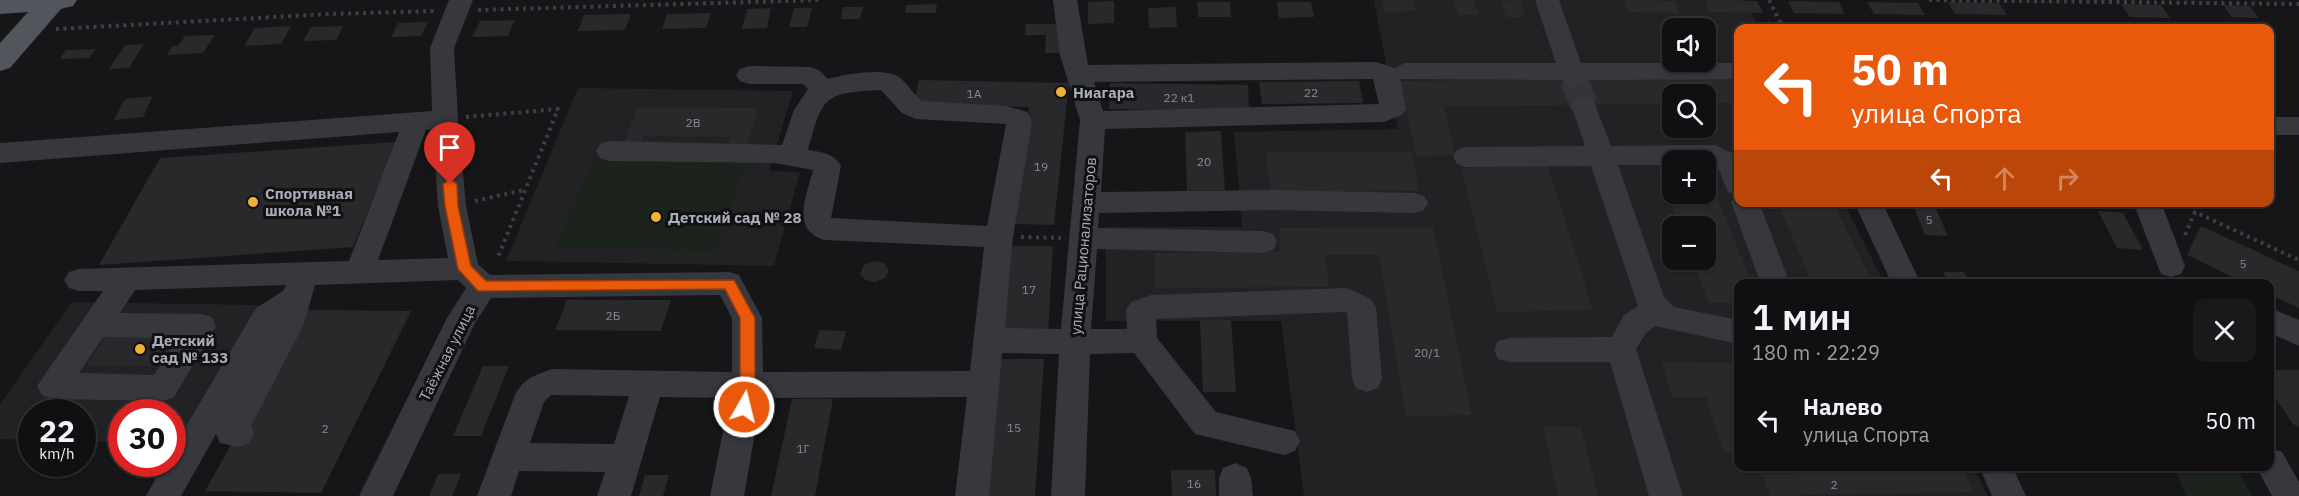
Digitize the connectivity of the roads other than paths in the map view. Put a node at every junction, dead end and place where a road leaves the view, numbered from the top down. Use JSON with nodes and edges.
{"nodes":[{"id":1,"x":54,"y":0,"type":"edge"},
{"id":2,"x":63,"y":0,"type":"edge"},
{"id":3,"x":1065,"y":0,"type":"edge"},
{"id":4,"x":1547,"y":0,"type":"edge"},
{"id":5,"x":0,"y":5,"type":"edge"},
{"id":6,"x":459,"y":5,"type":"edge"},
{"id":7,"x":10,"y":46,"type":"edge"},
{"id":8,"x":1734,"y":71,"type":"edge"},
{"id":9,"x":1405,"y":72,"type":"dead end"},
{"id":10,"x":1255,"y":73,"type":"junction"},
{"id":11,"x":1079,"y":74,"type":"junction"},
{"id":12,"x":748,"y":75,"type":"dead end"},
{"id":13,"x":1577,"y":85,"type":"junction"},
{"id":14,"x":825,"y":91,"type":"junction"},
{"id":15,"x":1258,"y":117,"type":"junction"},
{"id":16,"x":445,"y":118,"type":"junction"},
{"id":17,"x":1093,"y":120,"type":"junction"},
{"id":18,"x":416,"y":121,"type":"junction"},
{"id":19,"x":2274,"y":126,"type":"edge"},
{"id":20,"x":2299,"y":126,"type":"edge"},
{"id":21,"x":609,"y":151,"type":"dead end"},
{"id":22,"x":0,"y":153,"type":"edge"},
{"id":23,"x":792,"y":157,"type":"junction"},
{"id":24,"x":1466,"y":157,"type":"dead end"},
{"id":25,"x":1602,"y":157,"type":"junction"},
{"id":26,"x":1734,"y":173,"type":"edge"},
{"id":27,"x":1086,"y":203,"type":"junction"},
{"id":28,"x":1414,"y":203,"type":"dead end"},
{"id":29,"x":1747,"y":207,"type":"edge"},
{"id":30,"x":1870,"y":207,"type":"edge"},
{"id":31,"x":2149,"y":207,"type":"edge"},
{"id":32,"x":999,"y":237,"type":"junction"},
{"id":33,"x":1083,"y":238,"type":"junction"},
{"id":34,"x":1263,"y":242,"type":"dead end"},
{"id":35,"x":2171,"y":266,"type":"road end"},
{"id":36,"x":359,"y":272,"type":"junction"},
{"id":37,"x":474,"y":278,"type":"junction"},
{"id":38,"x":127,"y":279,"type":"junction"},
{"id":39,"x":1774,"y":279,"type":"edge"},
{"id":40,"x":1904,"y":279,"type":"edge"},
{"id":41,"x":79,"y":280,"type":"dead end"},
{"id":42,"x":300,"y":286,"type":"junction"},
{"id":43,"x":1656,"y":309,"type":"junction"},
{"id":44,"x":2274,"y":322,"type":"edge"},
{"id":45,"x":95,"y":325,"type":"dead end"},
{"id":46,"x":1734,"y":331,"type":"edge"},
{"id":47,"x":2299,"y":334,"type":"edge"},
{"id":48,"x":988,"y":340,"type":"junction"},
{"id":49,"x":1142,"y":340,"type":"junction"},
{"id":50,"x":1075,"y":342,"type":"junction"},
{"id":51,"x":1621,"y":349,"type":"junction"},
{"id":52,"x":1509,"y":350,"type":"dead end"},
{"id":53,"x":1367,"y":379,"type":"dead end"},
{"id":54,"x":648,"y":384,"type":"junction"},
{"id":55,"x":984,"y":384,"type":"junction"},
{"id":56,"x":748,"y":385,"type":"junction"},
{"id":57,"x":238,"y":433,"type":"dead end"},
{"id":58,"x":1284,"y":441,"type":"dead end"},
{"id":59,"x":509,"y":457,"type":"junction"},
{"id":60,"x":626,"y":458,"type":"junction"},
{"id":61,"x":2274,"y":469,"type":"edge"},
{"id":62,"x":1997,"y":471,"type":"edge"},
{"id":63,"x":163,"y":496,"type":"edge"},
{"id":64,"x":376,"y":496,"type":"edge"},
{"id":65,"x":494,"y":496,"type":"edge"},
{"id":66,"x":614,"y":496,"type":"edge"},
{"id":67,"x":727,"y":496,"type":"edge"},
{"id":68,"x":972,"y":496,"type":"edge"},
{"id":69,"x":1068,"y":496,"type":"edge"},
{"id":70,"x":1666,"y":496,"type":"edge"},
{"id":71,"x":2009,"y":496,"type":"edge"},
{"id":72,"x":2289,"y":496,"type":"edge"}],
"edges":[{"from":1,"to":2,"type":"main road"},
{"from":1,"to":5,"type":"main road"},
{"from":1,"to":7,"type":"main road"},
{"from":3,"to":11,"type":"street","name":"улица Рационализаторов"},
{"from":4,"to":13,"type":"street"},
{"from":6,"to":16,"type":"street"},
{"from":8,"to":13,"type":"street"},
{"from":9,"to":13,"type":"street"},
{"from":10,"to":11,"type":"street"},
{"from":10,"to":15,"type":"street"},
{"from":10,"to":15,"type":"street"},
{"from":11,"to":17,"type":"street","name":"улица Рационализаторов"},
{"from":12,"to":14,"type":"street"},
{"from":13,"to":25,"type":"street"},
{"from":14,"to":23,"type":"street"},
{"from":14,"to":32,"type":"street"},
{"from":15,"to":17,"type":"street"},
{"from":16,"to":18,"type":"street"},
{"from":16,"to":37,"type":"street"},
{"from":17,"to":27,"type":"street","name":"улица Рационализаторов"},
{"from":18,"to":22,"type":"street"},
{"from":18,"to":36,"type":"street"},
{"from":19,"to":20,"type":"street"},
{"from":21,"to":23,"type":"street"},
{"from":23,"to":32,"type":"street"},
{"from":24,"to":25,"type":"street"},
{"from":25,"to":26,"type":"street"},
{"from":25,"to":43,"type":"street"},
{"from":27,"to":28,"type":"street"},
{"from":27,"to":33,"type":"street","name":"улица Рационализаторов"},
{"from":29,"to":39,"type":"street"},
{"from":30,"to":40,"type":"street"},
{"from":31,"to":35,"type":"street"},
{"from":32,"to":48,"type":"street"},
{"from":33,"to":34,"type":"street"},
{"from":33,"to":50,"type":"street","name":"улица Рационализаторов"},
{"from":36,"to":37,"type":"street"},
{"from":36,"to":42,"type":"street"},
{"from":37,"to":56,"type":"street"},
{"from":37,"to":64,"type":"street","name":"Таёжная улица"},
{"from":38,"to":41,"type":"street"},
{"from":38,"to":42,"type":"street"},
{"from":38,"to":45,"type":"street"},
{"from":42,"to":57,"type":"street"},
{"from":42,"to":63,"type":"street"},
{"from":43,"to":46,"type":"street"},
{"from":43,"to":51,"type":"street"},
{"from":44,"to":47,"type":"street"},
{"from":48,"to":50,"type":"street"},
{"from":48,"to":55,"type":"street"},
{"from":49,"to":50,"type":"street"},
{"from":49,"to":53,"type":"street"},
{"from":49,"to":58,"type":"street"},
{"from":50,"to":69,"type":"street","name":"улица Рационализаторов"},
{"from":51,"to":52,"type":"street"},
{"from":51,"to":70,"type":"street"},
{"from":54,"to":56,"type":"street"},
{"from":54,"to":59,"type":"street"},
{"from":54,"to":60,"type":"street"},
{"from":55,"to":56,"type":"street"},
{"from":55,"to":68,"type":"street"},
{"from":56,"to":67,"type":"street"},
{"from":59,"to":60,"type":"street"},
{"from":59,"to":65,"type":"street"},
{"from":60,"to":66,"type":"street"},
{"from":61,"to":72,"type":"street"},
{"from":62,"to":71,"type":"street"}]}
